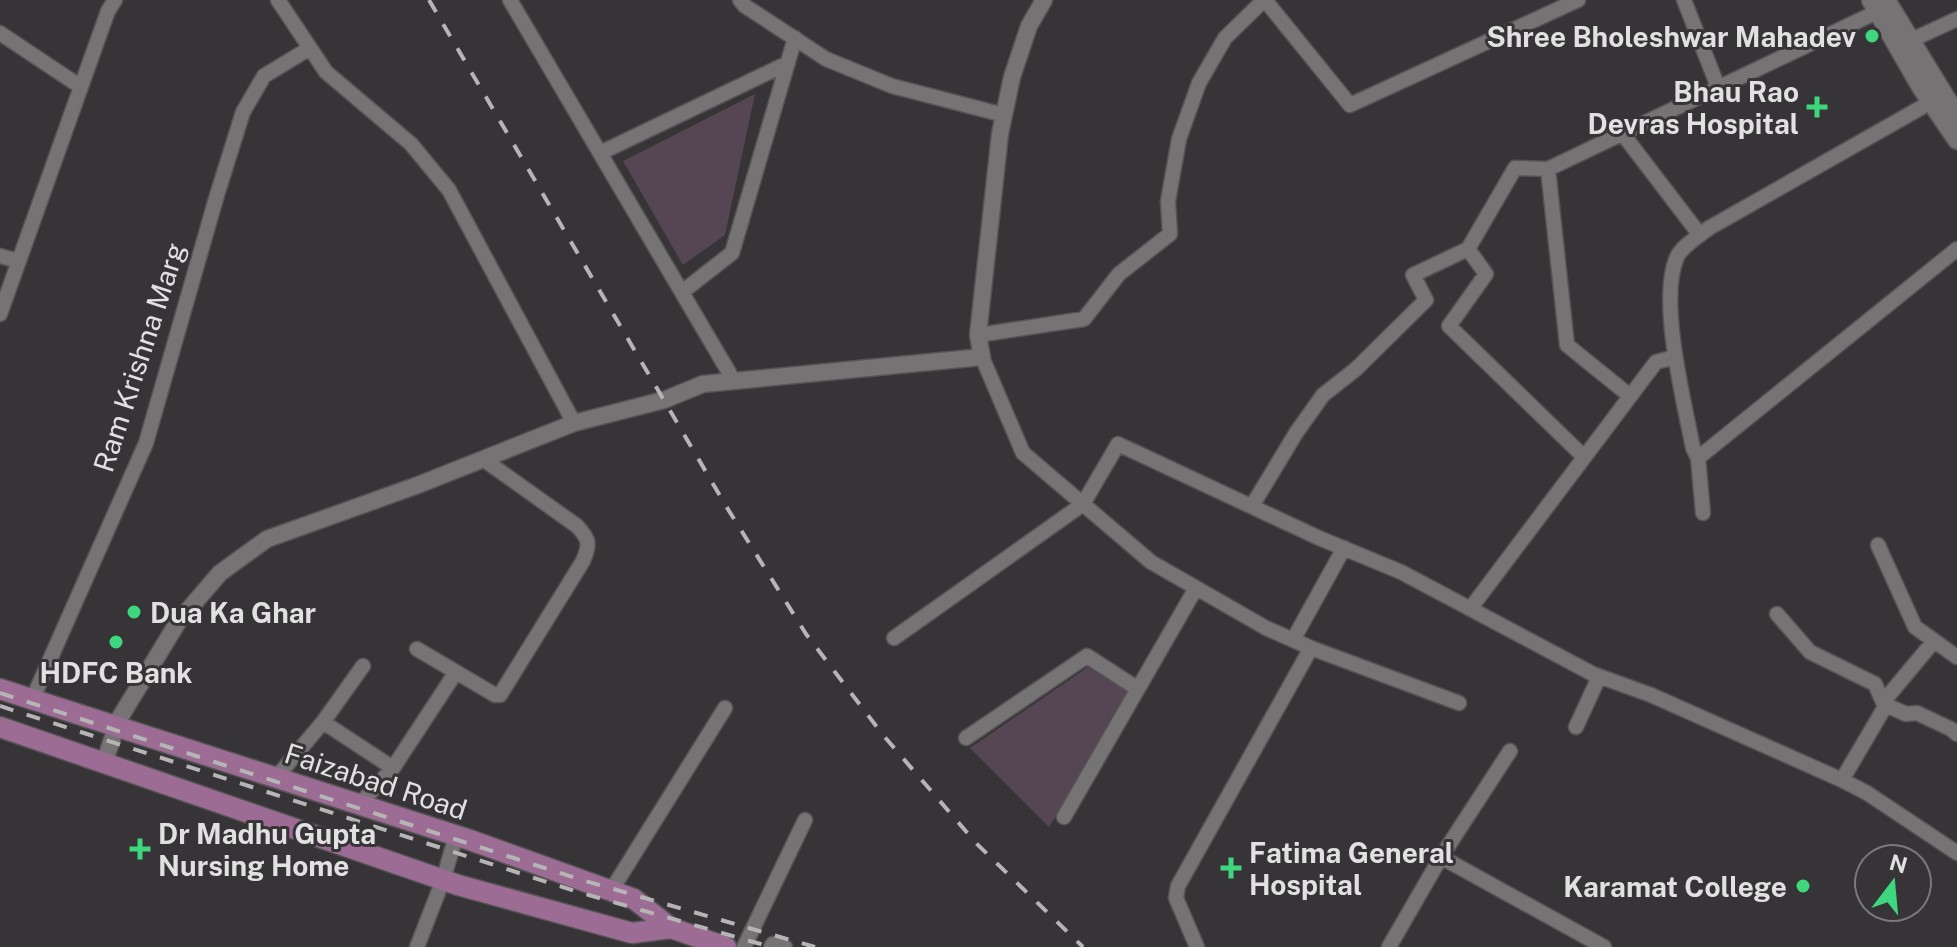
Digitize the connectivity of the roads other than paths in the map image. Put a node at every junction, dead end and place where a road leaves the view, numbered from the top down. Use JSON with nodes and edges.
{"nodes":[{"id":1,"x":115,"y":0,"type":"edge"},
{"id":2,"x":278,"y":0,"type":"edge"},
{"id":3,"x":510,"y":0,"type":"edge"},
{"id":4,"x":740,"y":0,"type":"edge"},
{"id":5,"x":1044,"y":0,"type":"edge"},
{"id":6,"x":1265,"y":0,"type":"edge"},
{"id":7,"x":1578,"y":0,"type":"edge"},
{"id":8,"x":1684,"y":0,"type":"edge"},
{"id":9,"x":1881,"y":4,"type":"edge"},
{"id":10,"x":1957,"y":19,"type":"edge"},
{"id":11,"x":0,"y":33,"type":"edge"},
{"id":12,"x":795,"y":38,"type":"junction"},
{"id":13,"x":1904,"y":44,"type":"junction"},
{"id":14,"x":310,"y":48,"type":"junction"},
{"id":15,"x":788,"y":63,"type":"junction"},
{"id":16,"x":81,"y":87,"type":"junction"},
{"id":17,"x":1718,"y":87,"type":"junction"},
{"id":18,"x":1938,"y":99,"type":"junction"},
{"id":19,"x":1004,"y":115,"type":"junction"},
{"id":20,"x":1957,"y":116,"type":"edge"},
{"id":21,"x":1622,"y":133,"type":"junction"},
{"id":22,"x":1957,"y":140,"type":"edge"},
{"id":23,"x":600,"y":153,"type":"junction"},
{"id":24,"x":1548,"y":169,"type":"junction"},
{"id":25,"x":1700,"y":235,"type":"junction"},
{"id":26,"x":1468,"y":249,"type":"junction"},
{"id":27,"x":1957,"y":249,"type":"edge"},
{"id":28,"x":0,"y":256,"type":"edge"},
{"id":29,"x":19,"y":261,"type":"junction"},
{"id":30,"x":682,"y":292,"type":"junction"},
{"id":31,"x":0,"y":314,"type":"edge"},
{"id":32,"x":978,"y":335,"type":"junction"},
{"id":33,"x":982,"y":357,"type":"junction"},
{"id":34,"x":1675,"y":357,"type":"junction"},
{"id":35,"x":734,"y":381,"type":"junction"},
{"id":36,"x":1630,"y":396,"type":"junction"},
{"id":37,"x":574,"y":423,"type":"junction"},
{"id":38,"x":1584,"y":457,"type":"junction"},
{"id":39,"x":1698,"y":458,"type":"junction"},
{"id":40,"x":483,"y":459,"type":"junction"},
{"id":41,"x":1083,"y":504,"type":"junction"},
{"id":42,"x":1252,"y":506,"type":"junction"},
{"id":43,"x":1703,"y":513,"type":"dead end"},
{"id":44,"x":1878,"y":545,"type":"dead end"},
{"id":45,"x":1343,"y":548,"type":"junction"},
{"id":46,"x":1196,"y":588,"type":"junction"},
{"id":47,"x":1470,"y":609,"type":"junction"},
{"id":48,"x":1777,"y":614,"type":"dead end"},
{"id":49,"x":894,"y":638,"type":"dead end"},
{"id":50,"x":1293,"y":640,"type":"junction"},
{"id":51,"x":1934,"y":641,"type":"junction"},
{"id":52,"x":1311,"y":648,"type":"junction"},
{"id":53,"x":417,"y":649,"type":"dead end"},
{"id":54,"x":1957,"y":657,"type":"edge"},
{"id":55,"x":363,"y":666,"type":"dead end"},
{"id":56,"x":456,"y":672,"type":"junction"},
{"id":57,"x":1599,"y":677,"type":"junction"},
{"id":58,"x":0,"y":689,"type":"edge"},
{"id":59,"x":1138,"y":689,"type":"junction"},
{"id":60,"x":32,"y":700,"type":"junction"},
{"id":61,"x":1459,"y":703,"type":"dead end"},
{"id":62,"x":1884,"y":704,"type":"junction"},
{"id":63,"x":725,"y":708,"type":"dead end"},
{"id":64,"x":323,"y":722,"type":"junction"},
{"id":65,"x":0,"y":727,"type":"edge"},
{"id":66,"x":116,"y":727,"type":"junction"},
{"id":67,"x":1576,"y":727,"type":"dead end"},
{"id":68,"x":1955,"y":728,"type":"edge"},
{"id":69,"x":966,"y":738,"type":"dead end"},
{"id":70,"x":1510,"y":751,"type":"dead end"},
{"id":71,"x":104,"y":763,"type":"junction"},
{"id":72,"x":393,"y":768,"type":"junction"},
{"id":73,"x":275,"y":779,"type":"junction"},
{"id":74,"x":1842,"y":780,"type":"junction"},
{"id":75,"x":358,"y":806,"type":"junction"},
{"id":76,"x":1064,"y":817,"type":"dead end"},
{"id":77,"x":805,"y":820,"type":"dead end"},
{"id":78,"x":456,"y":836,"type":"junction"},
{"id":79,"x":1957,"y":853,"type":"edge"},
{"id":80,"x":1441,"y":857,"type":"junction"},
{"id":81,"x":443,"y":880,"type":"junction"},
{"id":82,"x":611,"y":891,"type":"junction"},
{"id":83,"x":671,"y":928,"type":"junction"},
{"id":84,"x":417,"y":947,"type":"edge"},
{"id":85,"x":726,"y":947,"type":"edge"},
{"id":86,"x":744,"y":947,"type":"edge"},
{"id":87,"x":771,"y":947,"type":"edge"},
{"id":88,"x":785,"y":947,"type":"edge"},
{"id":89,"x":1197,"y":947,"type":"edge"},
{"id":90,"x":1389,"y":947,"type":"edge"},
{"id":91,"x":1604,"y":947,"type":"edge"}],
"edges":[{"from":1,"to":16,"type":"street"},
{"from":2,"to":14,"type":"street"},
{"from":3,"to":23,"type":"street"},
{"from":4,"to":12,"type":"street"},
{"from":5,"to":19,"type":"street"},
{"from":6,"to":7,"type":"street"},
{"from":6,"to":32,"type":"street"},
{"from":8,"to":17,"type":"street"},
{"from":9,"to":13,"type":"main road"},
{"from":9,"to":17,"type":"street"},
{"from":10,"to":13,"type":"street"},
{"from":11,"to":16,"type":"street"},
{"from":12,"to":15,"type":"street"},
{"from":12,"to":19,"type":"street"},
{"from":13,"to":18,"type":"main road"},
{"from":14,"to":37,"type":"street"},
{"from":14,"to":60,"type":"street","name":"Ram Krishna Marg"},
{"from":15,"to":23,"type":"street"},
{"from":15,"to":30,"type":"street"},
{"from":16,"to":29,"type":"street"},
{"from":17,"to":21,"type":"street"},
{"from":18,"to":20,"type":"main road"},
{"from":18,"to":22,"type":"main road"},
{"from":18,"to":25,"type":"street"},
{"from":19,"to":32,"type":"street"},
{"from":21,"to":24,"type":"street"},
{"from":21,"to":25,"type":"street"},
{"from":23,"to":30,"type":"street"},
{"from":24,"to":26,"type":"street"},
{"from":24,"to":36,"type":"street"},
{"from":25,"to":34,"type":"street"},
{"from":26,"to":38,"type":"street"},
{"from":26,"to":42,"type":"street"},
{"from":27,"to":39,"type":"street"},
{"from":28,"to":29,"type":"street"},
{"from":29,"to":31,"type":"street"},
{"from":30,"to":35,"type":"street"},
{"from":32,"to":33,"type":"street"},
{"from":33,"to":35,"type":"street"},
{"from":33,"to":41,"type":"street"},
{"from":34,"to":36,"type":"street"},
{"from":34,"to":39,"type":"street"},
{"from":35,"to":37,"type":"street"},
{"from":36,"to":38,"type":"street"},
{"from":37,"to":40,"type":"street"},
{"from":38,"to":47,"type":"street"},
{"from":39,"to":43,"type":"street"},
{"from":40,"to":56,"type":"street"},
{"from":40,"to":66,"type":"street"},
{"from":41,"to":42,"type":"street"},
{"from":41,"to":46,"type":"street"},
{"from":41,"to":49,"type":"street"},
{"from":42,"to":45,"type":"street"},
{"from":44,"to":51,"type":"street"},
{"from":45,"to":47,"type":"street"},
{"from":45,"to":50,"type":"street"},
{"from":46,"to":50,"type":"street"},
{"from":46,"to":59,"type":"street"},
{"from":47,"to":57,"type":"street"},
{"from":48,"to":62,"type":"street"},
{"from":50,"to":52,"type":"street"},
{"from":51,"to":54,"type":"street"},
{"from":51,"to":62,"type":"street"},
{"from":52,"to":61,"type":"street"},
{"from":52,"to":89,"type":"street"},
{"from":53,"to":56,"type":"street"},
{"from":55,"to":64,"type":"street"},
{"from":56,"to":72,"type":"street"},
{"from":57,"to":67,"type":"street"},
{"from":57,"to":74,"type":"street"},
{"from":58,"to":60,"type":"main road","name":"Faizabad Road"},
{"from":59,"to":69,"type":"street"},
{"from":59,"to":76,"type":"street"},
{"from":60,"to":66,"type":"main road","name":"Faizabad Road"},
{"from":62,"to":68,"type":"street"},
{"from":62,"to":74,"type":"street"},
{"from":63,"to":82,"type":"street"},
{"from":64,"to":72,"type":"street"},
{"from":64,"to":73,"type":"street"},
{"from":65,"to":71,"type":"main road"},
{"from":66,"to":71,"type":"street"},
{"from":66,"to":73,"type":"main road","name":"Faizabad Road"},
{"from":70,"to":80,"type":"street"},
{"from":71,"to":81,"type":"main road"},
{"from":72,"to":75,"type":"street"},
{"from":73,"to":75,"type":"main road","name":"Faizabad Road"},
{"from":74,"to":79,"type":"street"},
{"from":75,"to":78,"type":"main road","name":"Faizabad Road"},
{"from":77,"to":86,"type":"street"},
{"from":78,"to":81,"type":"street"},
{"from":78,"to":82,"type":"main road","name":"Faizabad Road"},
{"from":80,"to":90,"type":"street"},
{"from":80,"to":91,"type":"street"},
{"from":81,"to":83,"type":"main road"},
{"from":81,"to":84,"type":"street"},
{"from":82,"to":83,"type":"main road","name":"Faizabad Road"},
{"from":83,"to":85,"type":"main road","name":"Faizabad Road"},
{"from":87,"to":88,"type":"street"}]}
